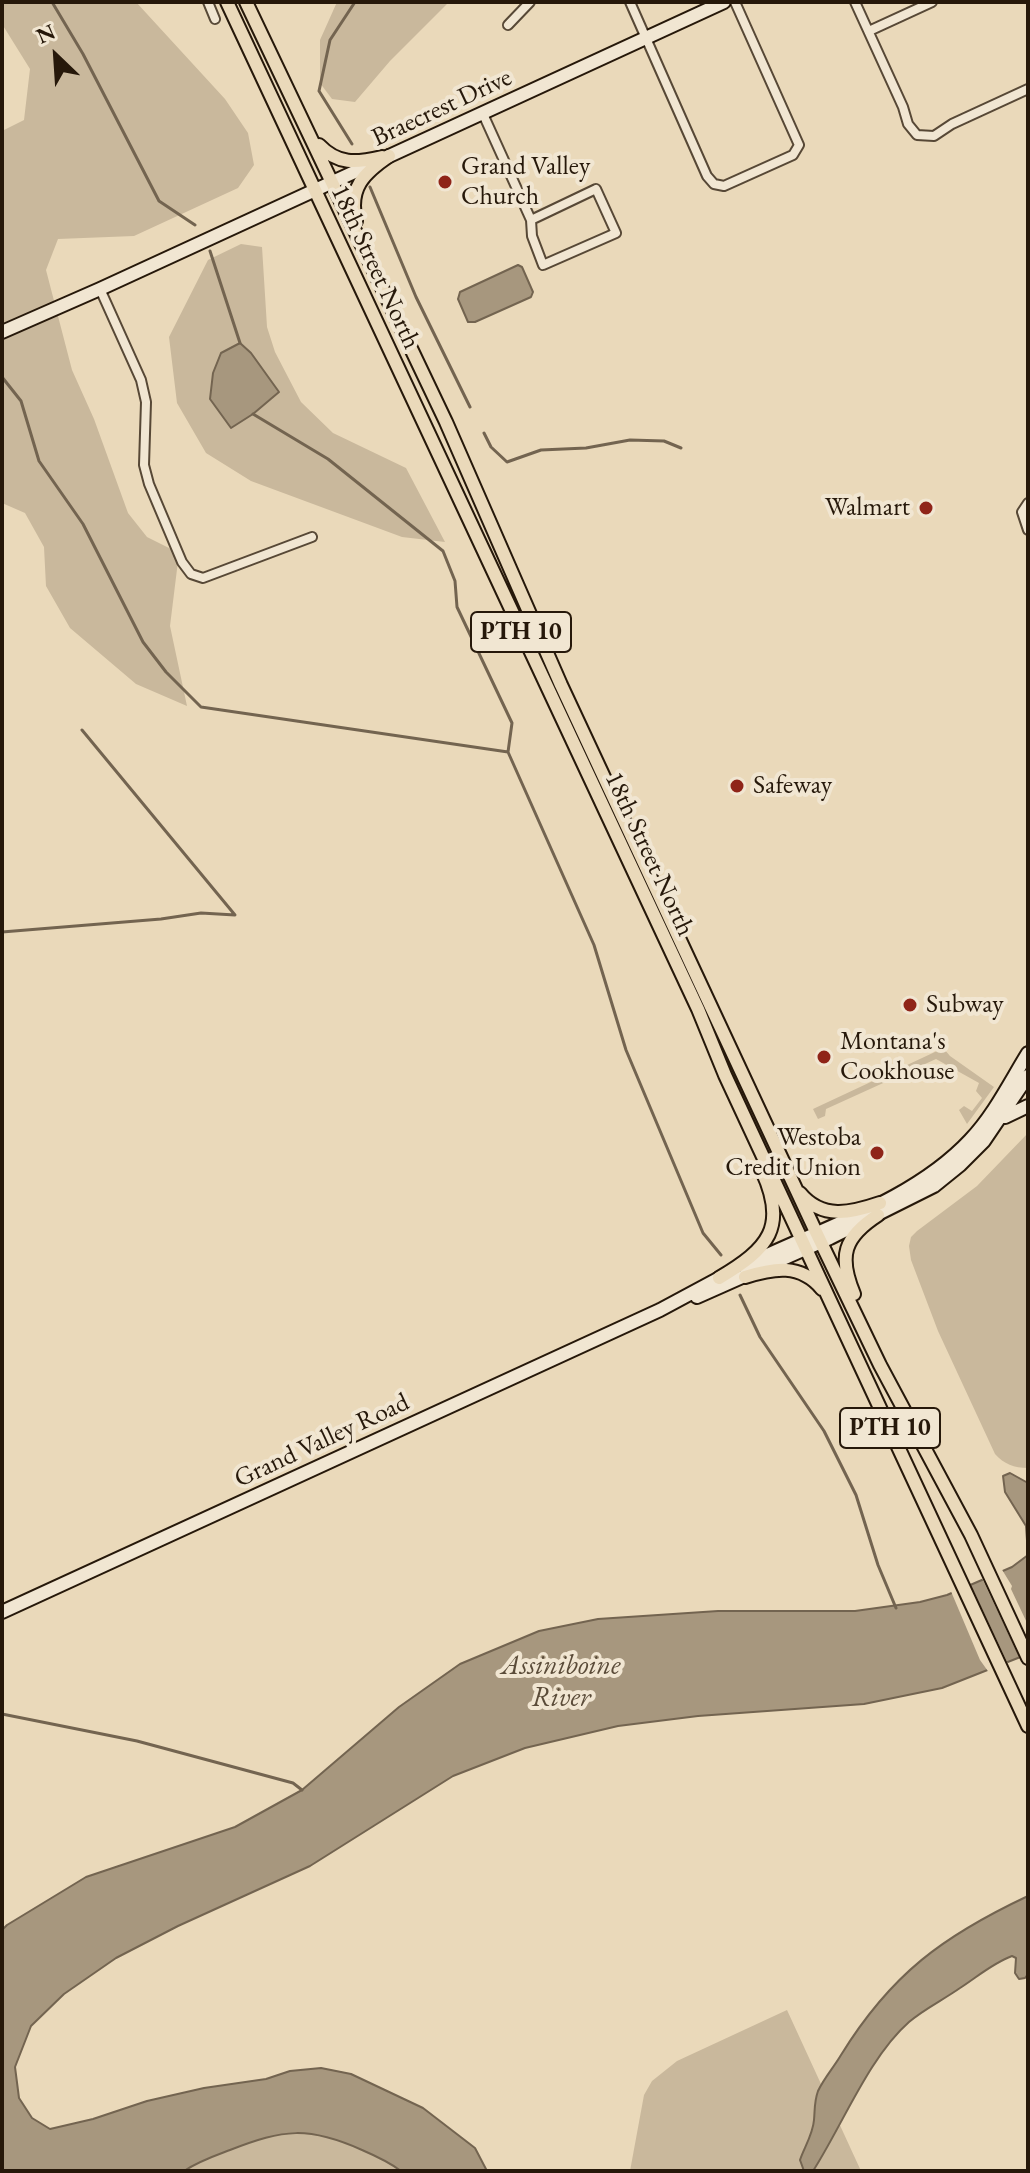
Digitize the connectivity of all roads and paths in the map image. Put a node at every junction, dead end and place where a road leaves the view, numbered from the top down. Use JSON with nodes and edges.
{"nodes":[{"id":1,"x":208,"y":2,"type":"edge"},
{"id":2,"x":227,"y":2,"type":"edge"},
{"id":3,"x":246,"y":2,"type":"edge"},
{"id":4,"x":530,"y":2,"type":"edge"},
{"id":5,"x":630,"y":2,"type":"edge"},
{"id":6,"x":724,"y":2,"type":"edge"},
{"id":7,"x":735,"y":2,"type":"edge"},
{"id":8,"x":855,"y":2,"type":"edge"},
{"id":9,"x":932,"y":2,"type":"edge"},
{"id":10,"x":215,"y":19,"type":"dead end"},
{"id":11,"x":508,"y":25,"type":"dead end"},
{"id":12,"x":869,"y":31,"type":"junction"},
{"id":13,"x":645,"y":38,"type":"junction"},
{"id":14,"x":1028,"y":89,"type":"edge"},
{"id":15,"x":483,"y":114,"type":"junction"},
{"id":16,"x":312,"y":138,"type":"junction"},
{"id":17,"x":389,"y":156,"type":"junction"},
{"id":18,"x":333,"y":182,"type":"junction"},
{"id":19,"x":316,"y":190,"type":"junction"},
{"id":20,"x":531,"y":220,"type":"junction"},
{"id":21,"x":364,"y":247,"type":"junction"},
{"id":22,"x":346,"y":259,"type":"junction"},
{"id":23,"x":100,"y":289,"type":"junction"},
{"id":24,"x":2,"y":331,"type":"edge"},
{"id":25,"x":446,"y":422,"type":"junction"},
{"id":26,"x":427,"y":431,"type":"junction"},
{"id":27,"x":1028,"y":503,"type":"edge"},
{"id":28,"x":1028,"y":530,"type":"edge"},
{"id":29,"x":312,"y":537,"type":"dead end"},
{"id":30,"x":1028,"y":1053,"type":"edge"},
{"id":31,"x":725,"y":1075,"type":"junction"},
{"id":32,"x":1022,"y":1083,"type":"edge"},
{"id":33,"x":1028,"y":1106,"type":"edge"},
{"id":34,"x":1000,"y":1121,"type":"junction"},
{"id":35,"x":790,"y":1177,"type":"junction"},
{"id":36,"x":879,"y":1209,"type":"junction"},
{"id":37,"x":819,"y":1237,"type":"junction"},
{"id":38,"x":804,"y":1244,"type":"junction"},
{"id":39,"x":745,"y":1277,"type":"junction"},
{"id":40,"x":719,"y":1278,"type":"junction"},
{"id":41,"x":835,"y":1309,"type":"junction"},
{"id":42,"x":660,"y":1310,"type":"junction"},
{"id":43,"x":875,"y":1353,"type":"junction"},
{"id":44,"x":2,"y":1612,"type":"edge"},
{"id":45,"x":1028,"y":1658,"type":"edge"},
{"id":46,"x":1028,"y":1726,"type":"edge"}],
"edges":[{"from":1,"to":10,"type":"street"},
{"from":2,"to":19,"type":"main road","name":"18th Street North","number":"PTH 10"},
{"from":3,"to":16,"type":"main road","name":"18th Street North","number":"PTH 10"},
{"from":4,"to":11,"type":"street"},
{"from":5,"to":13,"type":"street"},
{"from":6,"to":13,"type":"main road","name":"Braecrest Drive"},
{"from":7,"to":13,"type":"street"},
{"from":8,"to":12,"type":"street"},
{"from":9,"to":12,"type":"street"},
{"from":12,"to":14,"type":"street"},
{"from":13,"to":15,"type":"main road","name":"Braecrest Drive"},
{"from":15,"to":17,"type":"main road","name":"Braecrest Drive"},
{"from":15,"to":20,"type":"street"},
{"from":16,"to":17,"type":"main road"},
{"from":16,"to":18,"type":"main road","name":"18th Street North","number":"PTH 10"},
{"from":17,"to":18,"type":"main road","name":"Braecrest Drive"},
{"from":17,"to":21,"type":"main road"},
{"from":18,"to":19,"type":"main road","name":"Braecrest Drive"},
{"from":18,"to":21,"type":"main road","name":"18th Street North","number":"PTH 10"},
{"from":19,"to":22,"type":"main road","name":"18th Street North","number":"PTH 10"},
{"from":19,"to":23,"type":"main road","name":"Braecrest Drive"},
{"from":20,"to":20,"type":"street"},
{"from":21,"to":22,"type":"street"},
{"from":21,"to":25,"type":"main road","name":"18th Street North","number":"PTH 10"},
{"from":22,"to":26,"type":"main road","name":"18th Street North","number":"PTH 10"},
{"from":23,"to":24,"type":"main road","name":"Braecrest Drive"},
{"from":23,"to":29,"type":"street"},
{"from":25,"to":26,"type":"street"},
{"from":25,"to":35,"type":"main road","name":"18th Street North","number":"PTH 10"},
{"from":26,"to":31,"type":"main road","name":"18th Street North","number":"PTH 10"},
{"from":27,"to":28,"type":"street"},
{"from":30,"to":32,"type":"main road"},
{"from":31,"to":38,"type":"main road","name":"18th Street North","number":"PTH 10"},
{"from":31,"to":40,"type":"main road"},
{"from":32,"to":34,"type":"main road"},
{"from":32,"to":36,"type":"main road"},
{"from":33,"to":34,"type":"main road"},
{"from":34,"to":36,"type":"main road"},
{"from":35,"to":36,"type":"main road"},
{"from":35,"to":37,"type":"main road","number":"PTH 10"},
{"from":36,"to":37,"type":"main road","name":"Grand Valley Road"},
{"from":36,"to":43,"type":"main road"},
{"from":37,"to":38,"type":"main road","name":"Grand Valley Road"},
{"from":37,"to":43,"type":"main road","number":"PTH 10"},
{"from":38,"to":39,"type":"main road","name":"Grand Valley Road"},
{"from":38,"to":40,"type":"main road","name":"Grand Valley Road"},
{"from":38,"to":41,"type":"main road","name":"18th Street North","number":"PTH 10"},
{"from":39,"to":41,"type":"main road"},
{"from":39,"to":42,"type":"main road","name":"Grand Valley Road"},
{"from":40,"to":42,"type":"main road","name":"Grand Valley Road"},
{"from":41,"to":46,"type":"main road","name":"18th Street North","number":"PTH 10"},
{"from":42,"to":44,"type":"main road","name":"Grand Valley Road"},
{"from":43,"to":45,"type":"main road","number":"PTH 10"}]}
